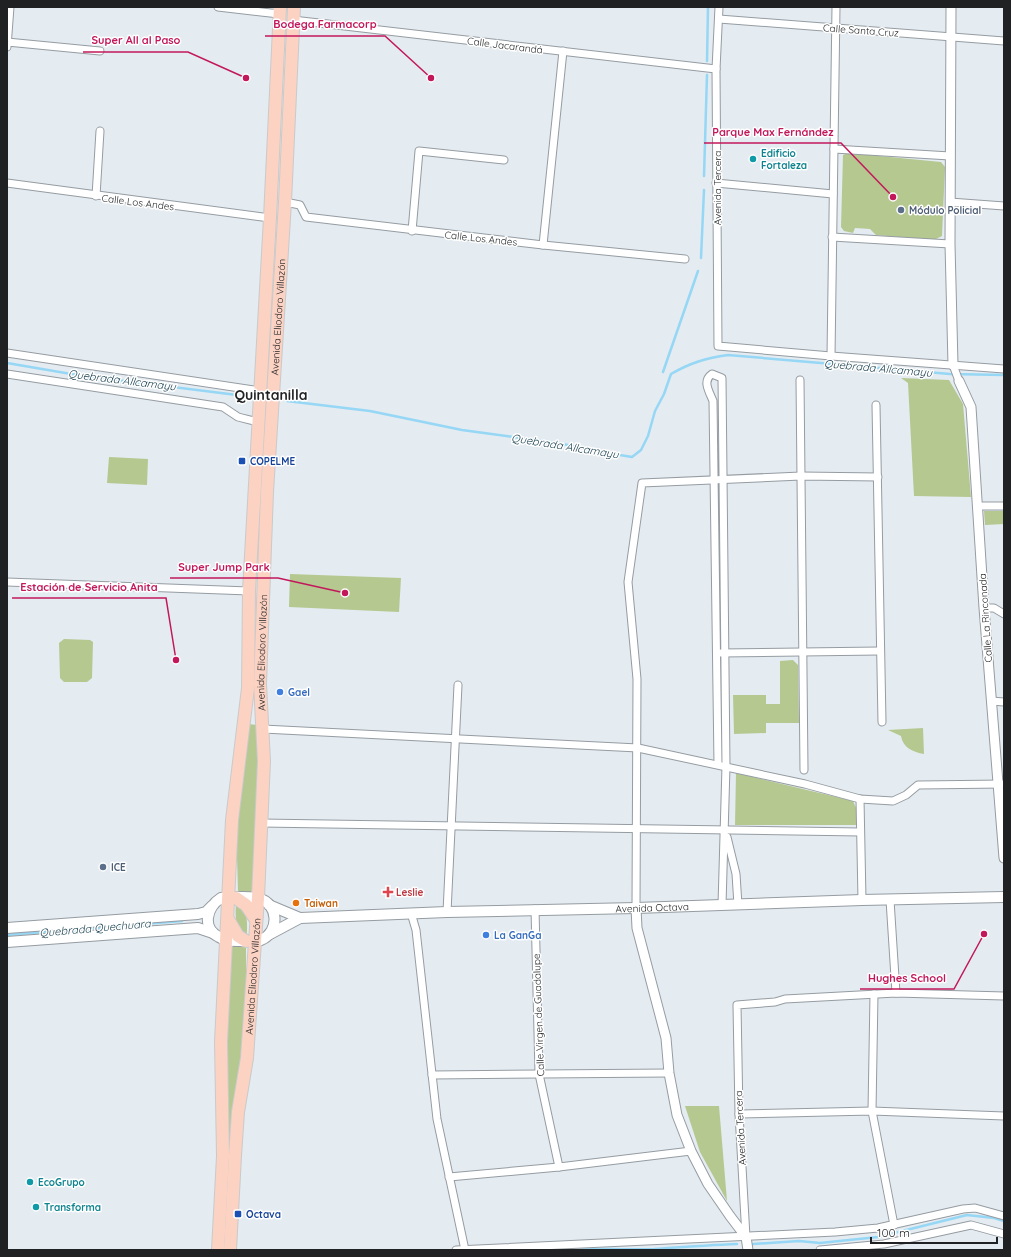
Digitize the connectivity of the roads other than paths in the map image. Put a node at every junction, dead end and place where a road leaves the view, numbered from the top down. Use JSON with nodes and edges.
{"nodes":[{"id":1,"x":10,"y":7,"type":"edge"},
{"id":2,"x":218,"y":7,"type":"edge"},
{"id":3,"x":294,"y":7,"type":"edge"},
{"id":4,"x":719,"y":7,"type":"edge"},
{"id":5,"x":836,"y":7,"type":"edge"},
{"id":6,"x":951,"y":7,"type":"edge"},
{"id":7,"x":280,"y":11,"type":"edge"},
{"id":8,"x":719,"y":19,"type":"junction"},
{"id":9,"x":293,"y":20,"type":"junction"},
{"id":10,"x":835,"y":28,"type":"junction"},
{"id":11,"x":951,"y":36,"type":"junction"},
{"id":12,"x":1004,"y":41,"type":"edge"},
{"id":13,"x":7,"y":42,"type":"edge"},
{"id":14,"x":7,"y":47,"type":"edge"},
{"id":15,"x":100,"y":51,"type":"dead end"},
{"id":16,"x":563,"y":51,"type":"junction"},
{"id":17,"x":716,"y":69,"type":"junction"},
{"id":18,"x":100,"y":131,"type":"dead end"},
{"id":19,"x":834,"y":149,"type":"junction"},
{"id":20,"x":950,"y":156,"type":"junction"},
{"id":21,"x":504,"y":160,"type":"dead end"},
{"id":22,"x":7,"y":183,"type":"edge"},
{"id":23,"x":716,"y":183,"type":"junction"},
{"id":24,"x":833,"y":194,"type":"junction"},
{"id":25,"x":96,"y":196,"type":"junction"},
{"id":26,"x":286,"y":202,"type":"junction"},
{"id":27,"x":950,"y":202,"type":"junction"},
{"id":28,"x":1004,"y":206,"type":"edge"},
{"id":29,"x":270,"y":218,"type":"junction"},
{"id":30,"x":412,"y":230,"type":"junction"},
{"id":31,"x":832,"y":236,"type":"junction"},
{"id":32,"x":950,"y":244,"type":"junction"},
{"id":33,"x":543,"y":245,"type":"junction"},
{"id":34,"x":685,"y":259,"type":"dead end"},
{"id":35,"x":7,"y":353,"type":"edge"},
{"id":36,"x":831,"y":356,"type":"junction"},
{"id":37,"x":954,"y":366,"type":"junction"},
{"id":38,"x":1004,"y":369,"type":"edge"},
{"id":39,"x":7,"y":374,"type":"edge"},
{"id":40,"x":800,"y":380,"type":"dead end"},
{"id":41,"x":959,"y":381,"type":"joint"},
{"id":42,"x":260,"y":391,"type":"junction"},
{"id":43,"x":876,"y":405,"type":"dead end"},
{"id":44,"x":258,"y":422,"type":"junction"},
{"id":45,"x":801,"y":476,"type":"junction"},
{"id":46,"x":878,"y":477,"type":"junction"},
{"id":47,"x":714,"y":479,"type":"junction"},
{"id":48,"x":723,"y":479,"type":"junction"},
{"id":49,"x":978,"y":506,"type":"junction"},
{"id":50,"x":1004,"y":506,"type":"edge"},
{"id":51,"x":7,"y":582,"type":"edge"},
{"id":52,"x":249,"y":591,"type":"junction"},
{"id":53,"x":984,"y":608,"type":"junction"},
{"id":54,"x":1004,"y":614,"type":"edge"},
{"id":55,"x":880,"y":651,"type":"junction"},
{"id":56,"x":716,"y":653,"type":"junction"},
{"id":57,"x":724,"y":653,"type":"junction"},
{"id":58,"x":803,"y":653,"type":"junction"},
{"id":59,"x":458,"y":685,"type":"dead end"},
{"id":60,"x":991,"y":701,"type":"junction"},
{"id":61,"x":1004,"y":702,"type":"edge"},
{"id":62,"x":882,"y":722,"type":"dead end"},
{"id":63,"x":263,"y":729,"type":"junction"},
{"id":64,"x":455,"y":738,"type":"junction"},
{"id":65,"x":638,"y":748,"type":"junction"},
{"id":66,"x":718,"y":764,"type":"junction"},
{"id":67,"x":726,"y":766,"type":"junction"},
{"id":68,"x":804,"y":770,"type":"dead end"},
{"id":69,"x":1001,"y":784,"type":"edge"},
{"id":70,"x":860,"y":799,"type":"junction"},
{"id":71,"x":261,"y":823,"type":"junction"},
{"id":72,"x":451,"y":825,"type":"junction"},
{"id":73,"x":637,"y":827,"type":"junction"},
{"id":74,"x":725,"y":829,"type":"junction"},
{"id":75,"x":860,"y":832,"type":"junction"},
{"id":76,"x":1004,"y":858,"type":"edge"},
{"id":77,"x":1004,"y":897,"type":"edge"},
{"id":78,"x":233,"y":898,"type":"junction"},
{"id":79,"x":258,"y":898,"type":"junction"},
{"id":80,"x":862,"y":900,"type":"junction"},
{"id":81,"x":890,"y":900,"type":"junction"},
{"id":82,"x":269,"y":905,"type":"junction"},
{"id":83,"x":722,"y":905,"type":"junction"},
{"id":84,"x":738,"y":905,"type":"junction"},
{"id":85,"x":212,"y":906,"type":"junction"},
{"id":86,"x":636,"y":908,"type":"junction"},
{"id":87,"x":535,"y":910,"type":"junction"},
{"id":88,"x":447,"y":912,"type":"junction"},
{"id":89,"x":411,"y":913,"type":"junction"},
{"id":90,"x":300,"y":918,"type":"junction"},
{"id":91,"x":228,"y":920,"type":"junction"},
{"id":92,"x":256,"y":920,"type":"junction"},
{"id":93,"x":7,"y":928,"type":"edge"},
{"id":94,"x":213,"y":933,"type":"junction"},
{"id":95,"x":267,"y":936,"type":"junction"},
{"id":96,"x":227,"y":941,"type":"junction"},
{"id":97,"x":250,"y":941,"type":"junction"},
{"id":98,"x":7,"y":942,"type":"edge"},
{"id":99,"x":896,"y":993,"type":"junction"},
{"id":100,"x":874,"y":994,"type":"junction"},
{"id":101,"x":1004,"y":996,"type":"edge"},
{"id":102,"x":669,"y":1073,"type":"junction"},
{"id":103,"x":539,"y":1074,"type":"junction"},
{"id":104,"x":432,"y":1075,"type":"junction"},
{"id":105,"x":872,"y":1111,"type":"junction"},
{"id":106,"x":739,"y":1114,"type":"junction"},
{"id":107,"x":1004,"y":1116,"type":"edge"},
{"id":108,"x":691,"y":1151,"type":"junction"},
{"id":109,"x":559,"y":1167,"type":"junction"},
{"id":110,"x":449,"y":1177,"type":"junction"},
{"id":111,"x":1004,"y":1216,"type":"edge"},
{"id":112,"x":894,"y":1225,"type":"junction"},
{"id":113,"x":1004,"y":1234,"type":"edge"},
{"id":114,"x":746,"y":1237,"type":"junction"},
{"id":115,"x":228,"y":1250,"type":"edge"},
{"id":116,"x":456,"y":1250,"type":"edge"},
{"id":117,"x":465,"y":1250,"type":"edge"},
{"id":118,"x":748,"y":1250,"type":"edge"},
{"id":119,"x":820,"y":1250,"type":"edge"}],
"edges":[{"from":1,"to":13,"type":"street"},
{"from":2,"to":7,"type":"street"},
{"from":3,"to":9,"type":"highway","name":"Avenida Eliodoro Villazón"},
{"from":4,"to":8,"type":"street","name":"Avenida Tercera"},
{"from":5,"to":10,"type":"street"},
{"from":6,"to":11,"type":"street"},
{"from":7,"to":29,"type":"highway","name":"Avenida Eliodoro Villazón"},
{"from":8,"to":10,"type":"street","name":"Calle Santa Cruz"},
{"from":8,"to":17,"type":"street","name":"Avenida Tercera"},
{"from":9,"to":16,"type":"street","name":"Calle Jacarandá"},
{"from":9,"to":26,"type":"highway","name":"Avenida Eliodoro Villazón"},
{"from":10,"to":11,"type":"street","name":"Calle Santa Cruz"},
{"from":10,"to":19,"type":"street"},
{"from":11,"to":12,"type":"street","name":"Calle Santa Cruz"},
{"from":11,"to":20,"type":"street"},
{"from":13,"to":14,"type":"street"},
{"from":13,"to":15,"type":"street"},
{"from":16,"to":17,"type":"street","name":"Calle Jacarandá"},
{"from":16,"to":33,"type":"street"},
{"from":17,"to":23,"type":"street","name":"Avenida Tercera"},
{"from":18,"to":25,"type":"street"},
{"from":19,"to":20,"type":"street"},
{"from":19,"to":24,"type":"street"},
{"from":20,"to":27,"type":"street"},
{"from":21,"to":30,"type":"street"},
{"from":22,"to":25,"type":"street","name":"Calle Los Andes"},
{"from":23,"to":24,"type":"street"},
{"from":23,"to":36,"type":"street","name":"Avenida Tercera"},
{"from":24,"to":31,"type":"street"},
{"from":25,"to":29,"type":"street","name":"Calle Los Andes"},
{"from":26,"to":30,"type":"street","name":"Calle Los Andes"},
{"from":26,"to":63,"type":"highway","name":"Avenida Eliodoro Villazón"},
{"from":27,"to":28,"type":"street"},
{"from":27,"to":32,"type":"street"},
{"from":29,"to":42,"type":"highway","name":"Avenida Eliodoro Villazón"},
{"from":30,"to":33,"type":"street","name":"Calle Los Andes"},
{"from":31,"to":32,"type":"street"},
{"from":31,"to":36,"type":"street"},
{"from":32,"to":37,"type":"street"},
{"from":33,"to":34,"type":"street","name":"Calle Los Andes"},
{"from":35,"to":42,"type":"street"},
{"from":36,"to":37,"type":"street"},
{"from":37,"to":38,"type":"street"},
{"from":37,"to":41,"type":"street"},
{"from":39,"to":44,"type":"street"},
{"from":40,"to":45,"type":"street"},
{"from":41,"to":49,"type":"street","name":"Calle La Rinconada"},
{"from":42,"to":44,"type":"highway","name":"Avenida Eliodoro Villazón"},
{"from":43,"to":46,"type":"street"},
{"from":44,"to":52,"type":"highway","name":"Avenida Eliodoro Villazón"},
{"from":45,"to":46,"type":"street"},
{"from":45,"to":48,"type":"street"},
{"from":45,"to":58,"type":"street"},
{"from":46,"to":55,"type":"street"},
{"from":47,"to":48,"type":"street"},
{"from":47,"to":48,"type":"street"},
{"from":47,"to":56,"type":"street"},
{"from":47,"to":65,"type":"street"},
{"from":48,"to":57,"type":"street"},
{"from":49,"to":50,"type":"street"},
{"from":49,"to":53,"type":"street","name":"Calle La Rinconada"},
{"from":51,"to":52,"type":"street"},
{"from":52,"to":78,"type":"highway","name":"Avenida Eliodoro Villazón"},
{"from":53,"to":54,"type":"street"},
{"from":53,"to":60,"type":"street","name":"Calle La Rinconada"},
{"from":55,"to":58,"type":"street"},
{"from":55,"to":62,"type":"street"},
{"from":56,"to":57,"type":"street"},
{"from":56,"to":66,"type":"street"},
{"from":57,"to":58,"type":"street"},
{"from":57,"to":67,"type":"street"},
{"from":58,"to":68,"type":"street"},
{"from":59,"to":64,"type":"street"},
{"from":60,"to":61,"type":"street"},
{"from":60,"to":69,"type":"street","name":"Calle La Rinconada"},
{"from":63,"to":64,"type":"street"},
{"from":63,"to":71,"type":"highway","name":"Avenida Eliodoro Villazón"},
{"from":64,"to":65,"type":"street"},
{"from":64,"to":72,"type":"street"},
{"from":65,"to":66,"type":"street"},
{"from":65,"to":73,"type":"street"},
{"from":66,"to":67,"type":"street"},
{"from":67,"to":70,"type":"street"},
{"from":67,"to":74,"type":"street"},
{"from":69,"to":70,"type":"street"},
{"from":69,"to":76,"type":"street","name":"Calle La Rinconada"},
{"from":70,"to":75,"type":"street"},
{"from":71,"to":72,"type":"street"},
{"from":71,"to":79,"type":"highway","name":"Avenida Eliodoro Villazón"},
{"from":72,"to":73,"type":"street"},
{"from":72,"to":88,"type":"street"},
{"from":73,"to":74,"type":"street"},
{"from":73,"to":86,"type":"street"},
{"from":74,"to":75,"type":"street"},
{"from":74,"to":83,"type":"street"},
{"from":74,"to":84,"type":"street"},
{"from":75,"to":80,"type":"street"},
{"from":77,"to":81,"type":"main road","name":"Avenida Octava"},
{"from":78,"to":79,"type":"main road"},
{"from":78,"to":85,"type":"main road"},
{"from":78,"to":91,"type":"highway","name":"Avenida Eliodoro Villazón"},
{"from":78,"to":92,"type":"highway"},
{"from":79,"to":82,"type":"main road","name":"Avenida Octava"},
{"from":79,"to":92,"type":"highway","name":"Avenida Eliodoro Villazón"},
{"from":80,"to":81,"type":"main road","name":"Avenida Octava"},
{"from":80,"to":84,"type":"main road","name":"Avenida Octava"},
{"from":81,"to":99,"type":"street"},
{"from":82,"to":90,"type":"main road","name":"Avenida Octava"},
{"from":82,"to":95,"type":"main road"},
{"from":83,"to":84,"type":"main road","name":"Avenida Octava"},
{"from":83,"to":86,"type":"main road","name":"Avenida Octava"},
{"from":85,"to":93,"type":"main road"},
{"from":85,"to":94,"type":"main road"},
{"from":86,"to":87,"type":"main road","name":"Avenida Octava"},
{"from":86,"to":102,"type":"street"},
{"from":87,"to":88,"type":"main road","name":"Avenida Octava"},
{"from":87,"to":103,"type":"street","name":"Calle Virgen de Guadalupe"},
{"from":88,"to":89,"type":"main road","name":"Avenida Octava"},
{"from":89,"to":90,"type":"main road","name":"Avenida Octava"},
{"from":89,"to":104,"type":"street"},
{"from":90,"to":95,"type":"main road","name":"Avenida Octava"},
{"from":91,"to":96,"type":"highway","name":"Avenida Eliodoro Villazón"},
{"from":91,"to":97,"type":"highway"},
{"from":92,"to":97,"type":"highway","name":"Avenida Eliodoro Villazón"},
{"from":94,"to":96,"type":"main road"},
{"from":94,"to":98,"type":"main road"},
{"from":95,"to":97,"type":"main road","name":"Avenida Octava"},
{"from":96,"to":97,"type":"main road"},
{"from":96,"to":115,"type":"highway","name":"Avenida Eliodoro Villazón"},
{"from":97,"to":115,"type":"highway","name":"Avenida Eliodoro Villazón"},
{"from":99,"to":100,"type":"street"},
{"from":99,"to":101,"type":"street"},
{"from":100,"to":105,"type":"street"},
{"from":100,"to":106,"type":"street","name":"Avenida Tercera"},
{"from":102,"to":103,"type":"street"},
{"from":102,"to":108,"type":"street"},
{"from":103,"to":104,"type":"street"},
{"from":103,"to":109,"type":"street","name":"Calle Virgen de Guadalupe"},
{"from":104,"to":110,"type":"street"},
{"from":105,"to":106,"type":"street"},
{"from":105,"to":107,"type":"street"},
{"from":105,"to":112,"type":"street"},
{"from":106,"to":114,"type":"street","name":"Avenida Tercera"},
{"from":108,"to":109,"type":"street"},
{"from":108,"to":114,"type":"street"},
{"from":109,"to":110,"type":"street"},
{"from":110,"to":117,"type":"street"},
{"from":111,"to":112,"type":"street"},
{"from":112,"to":114,"type":"street"},
{"from":113,"to":119,"type":"street"},
{"from":114,"to":117,"type":"street"},
{"from":114,"to":118,"type":"street","name":"Avenida Tercera"},
{"from":116,"to":117,"type":"street"}]}
